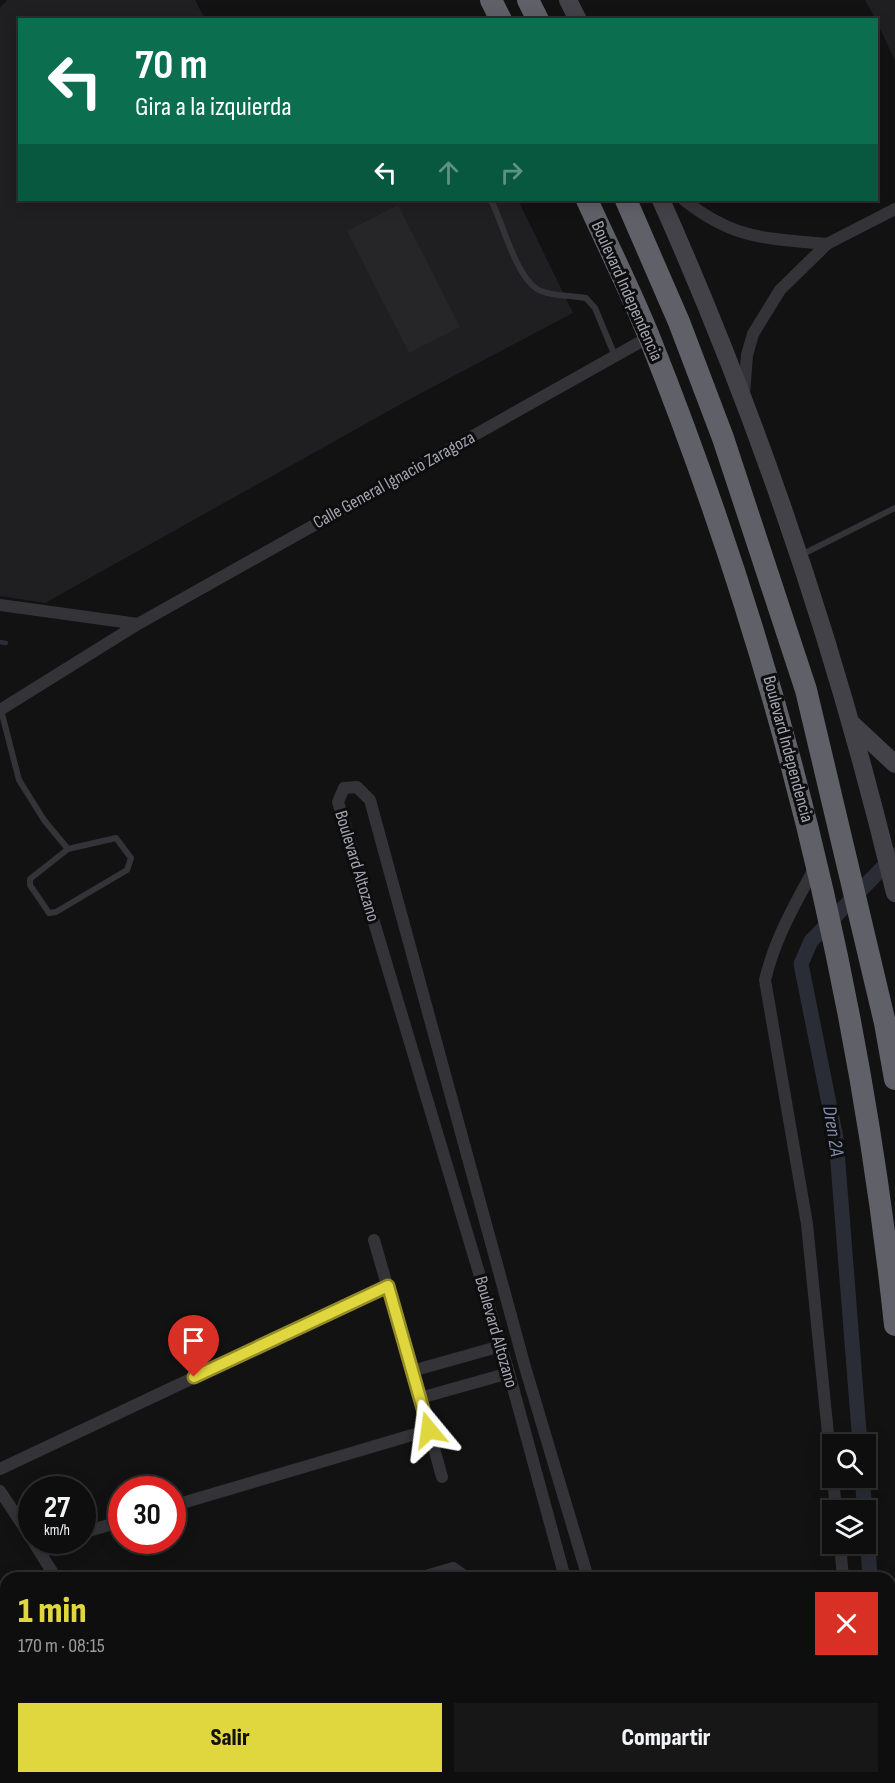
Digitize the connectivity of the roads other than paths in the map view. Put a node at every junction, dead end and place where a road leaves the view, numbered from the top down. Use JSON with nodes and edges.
{"nodes":[{"id":1,"x":491,"y":0,"type":"edge"},
{"id":2,"x":528,"y":0,"type":"edge"},
{"id":3,"x":568,"y":0,"type":"edge"},
{"id":4,"x":500,"y":18,"type":"edge"},
{"id":5,"x":537,"y":18,"type":"edge"},
{"id":6,"x":577,"y":18,"type":"edge"},
{"id":7,"x":491,"y":201,"type":"edge"},
{"id":8,"x":587,"y":201,"type":"edge"},
{"id":9,"x":626,"y":201,"type":"edge"},
{"id":10,"x":661,"y":201,"type":"edge"},
{"id":11,"x":685,"y":201,"type":"edge"},
{"id":12,"x":895,"y":209,"type":"edge"},
{"id":13,"x":827,"y":244,"type":"junction"},
{"id":14,"x":649,"y":337,"type":"junction"},
{"id":15,"x":615,"y":356,"type":"junction"},
{"id":16,"x":744,"y":401,"type":"junction"},
{"id":17,"x":895,"y":508,"type":"edge"},
{"id":18,"x":800,"y":556,"type":"junction"},
{"id":19,"x":0,"y":605,"type":"edge"},
{"id":20,"x":138,"y":624,"type":"junction"},
{"id":21,"x":1,"y":710,"type":"edge"},
{"id":22,"x":852,"y":723,"type":"junction"},
{"id":23,"x":895,"y":764,"type":"edge"},
{"id":24,"x":68,"y":849,"type":"junction"},
{"id":25,"x":817,"y":863,"type":"junction"},
{"id":26,"x":894,"y":888,"type":"edge"},
{"id":27,"x":895,"y":1079,"type":"edge"},
{"id":28,"x":374,"y":1240,"type":"dead end"},
{"id":29,"x":388,"y":1286,"type":"junction"},
{"id":30,"x":895,"y":1325,"type":"edge"},
{"id":31,"x":501,"y":1346,"type":"junction"},
{"id":32,"x":412,"y":1371,"type":"junction"},
{"id":33,"x":508,"y":1373,"type":"junction"},
{"id":34,"x":420,"y":1398,"type":"junction"},
{"id":35,"x":429,"y":1430,"type":"junction"},
{"id":36,"x":829,"y":1434,"type":"edge"},
{"id":37,"x":0,"y":1469,"type":"edge"},
{"id":38,"x":442,"y":1477,"type":"dead end"},
{"id":39,"x":0,"y":1491,"type":"edge"},
{"id":40,"x":186,"y":1502,"type":"edge"},
{"id":41,"x":18,"y":1519,"type":"edge"},
{"id":42,"x":41,"y":1554,"type":"edge"},
{"id":43,"x":841,"y":1554,"type":"edge"},
{"id":44,"x":52,"y":1572,"type":"edge"},
{"id":45,"x":439,"y":1572,"type":"edge"},
{"id":46,"x":459,"y":1572,"type":"edge"},
{"id":47,"x":563,"y":1572,"type":"edge"},
{"id":48,"x":586,"y":1572,"type":"edge"},
{"id":49,"x":842,"y":1572,"type":"edge"}],
"edges":[{"from":1,"to":4,"type":"highway"},
{"from":2,"to":5,"type":"highway"},
{"from":3,"to":6,"type":"main road"},
{"from":7,"to":15,"type":"lane"},
{"from":8,"to":14,"type":"highway","name":"Boulevard Independencia"},
{"from":9,"to":27,"type":"highway","name":"Boulevard Independencia"},
{"from":10,"to":16,"type":"main road"},
{"from":11,"to":13,"type":"street"},
{"from":12,"to":13,"type":"street"},
{"from":13,"to":16,"type":"street"},
{"from":14,"to":15,"type":"street","name":"Calle General Ignacio Zaragoza"},
{"from":14,"to":25,"type":"highway","name":"Boulevard Independencia"},
{"from":15,"to":20,"type":"street","name":"Calle General Ignacio Zaragoza"},
{"from":16,"to":18,"type":"main road"},
{"from":17,"to":18,"type":"lane"},
{"from":18,"to":22,"type":"main road"},
{"from":19,"to":20,"type":"street"},
{"from":20,"to":21,"type":"street","name":"Calle General Ignacio Zaragoza"},
{"from":21,"to":24,"type":"lane"},
{"from":22,"to":23,"type":"main road"},
{"from":22,"to":26,"type":"main road"},
{"from":24,"to":24,"type":"lane"},
{"from":25,"to":30,"type":"highway","name":"Boulevard Independencia"},
{"from":25,"to":36,"type":"street"},
{"from":28,"to":29,"type":"street"},
{"from":29,"to":32,"type":"street"},
{"from":29,"to":37,"type":"street"},
{"from":31,"to":32,"type":"street"},
{"from":31,"to":33,"type":"street","name":"Boulevard Altozano"},
{"from":31,"to":48,"type":"street","name":"Boulevard Altozano"},
{"from":32,"to":34,"type":"street"},
{"from":33,"to":34,"type":"street"},
{"from":33,"to":47,"type":"street","name":"Boulevard Altozano"},
{"from":34,"to":35,"type":"street"},
{"from":35,"to":38,"type":"street"},
{"from":35,"to":40,"type":"street"},
{"from":39,"to":41,"type":"street"},
{"from":42,"to":44,"type":"street"},
{"from":43,"to":49,"type":"street"},
{"from":45,"to":46,"type":"street"}]}
